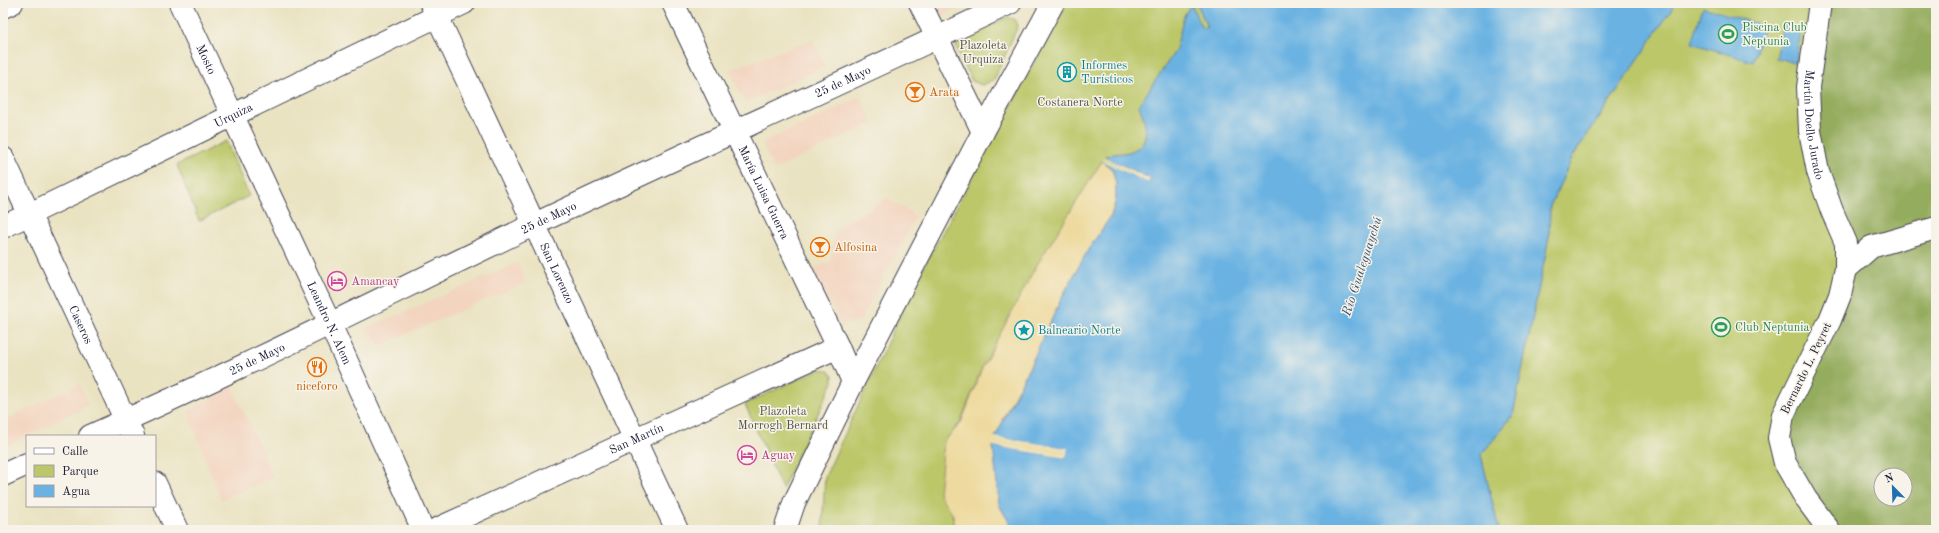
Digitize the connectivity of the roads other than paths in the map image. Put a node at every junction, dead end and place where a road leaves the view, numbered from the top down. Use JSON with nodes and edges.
{"nodes":[{"id":1,"x":12,"y":3,"type":"edge"},
{"id":2,"x":180,"y":3,"type":"edge"},
{"id":3,"x":464,"y":3,"type":"edge"},
{"id":4,"x":673,"y":3,"type":"edge"},
{"id":5,"x":920,"y":3,"type":"edge"},
{"id":6,"x":1010,"y":3,"type":"edge"},
{"id":7,"x":1054,"y":3,"type":"edge"},
{"id":8,"x":1820,"y":3,"type":"edge"},
{"id":9,"x":3,"y":7,"type":"edge"},
{"id":10,"x":434,"y":9,"type":"edge"},
{"id":11,"x":937,"y":38,"type":"junction"},
{"id":12,"x":233,"y":116,"type":"junction"},
{"id":13,"x":983,"y":132,"type":"junction"},
{"id":14,"x":735,"y":133,"type":"junction"},
{"id":15,"x":3,"y":158,"type":"edge"},
{"id":16,"x":29,"y":214,"type":"junction"},
{"id":17,"x":534,"y":225,"type":"junction"},
{"id":18,"x":3,"y":227,"type":"edge"},
{"id":19,"x":1936,"y":228,"type":"edge"},
{"id":20,"x":1846,"y":243,"type":"junction"},
{"id":21,"x":1871,"y":247,"type":"junction"},
{"id":22,"x":1846,"y":269,"type":"junction"},
{"id":23,"x":330,"y":324,"type":"junction"},
{"id":24,"x":838,"y":346,"type":"junction"},
{"id":25,"x":853,"y":382,"type":"junction"},
{"id":26,"x":129,"y":428,"type":"edge"},
{"id":27,"x":95,"y":435,"type":"edge"},
{"id":28,"x":635,"y":440,"type":"junction"},
{"id":29,"x":26,"y":464,"type":"edge"},
{"id":30,"x":3,"y":475,"type":"edge"},
{"id":31,"x":156,"y":485,"type":"edge"},
{"id":32,"x":177,"y":530,"type":"edge"},
{"id":33,"x":423,"y":530,"type":"edge"},
{"id":34,"x":435,"y":530,"type":"edge"},
{"id":35,"x":677,"y":530,"type":"edge"},
{"id":36,"x":785,"y":530,"type":"edge"},
{"id":37,"x":1829,"y":530,"type":"edge"}],
"edges":[{"from":1,"to":9,"type":"street"},
{"from":2,"to":12,"type":"street","name":"Mosto"},
{"from":3,"to":10,"type":"street","name":"Urquiza"},
{"from":4,"to":14,"type":"street","name":"María Luisa Guerra"},
{"from":5,"to":11,"type":"street"},
{"from":6,"to":11,"type":"street","name":"25 de Mayo"},
{"from":7,"to":13,"type":"street"},
{"from":8,"to":20,"type":"street","name":"Martín Doello Jurado"},
{"from":10,"to":12,"type":"street","name":"Urquiza"},
{"from":10,"to":17,"type":"street","name":"San Lorenzo"},
{"from":11,"to":13,"type":"street"},
{"from":11,"to":14,"type":"street","name":"25 de Mayo"},
{"from":12,"to":16,"type":"street","name":"Urquiza"},
{"from":12,"to":23,"type":"street","name":"Leandro N. Alem"},
{"from":13,"to":25,"type":"street"},
{"from":14,"to":17,"type":"street","name":"25 de Mayo"},
{"from":14,"to":24,"type":"street","name":"María Luisa Guerra"},
{"from":15,"to":16,"type":"street","name":"Caseros"},
{"from":16,"to":18,"type":"street","name":"Urquiza"},
{"from":16,"to":26,"type":"street","name":"Caseros"},
{"from":17,"to":23,"type":"street","name":"25 de Mayo"},
{"from":17,"to":28,"type":"street","name":"San Lorenzo"},
{"from":19,"to":21,"type":"street"},
{"from":20,"to":21,"type":"street"},
{"from":20,"to":22,"type":"street","name":"Bernardo L. Peyret"},
{"from":21,"to":22,"type":"street"},
{"from":22,"to":37,"type":"street","name":"Bernardo L. Peyret"},
{"from":23,"to":26,"type":"street","name":"25 de Mayo"},
{"from":23,"to":33,"type":"street","name":"Leandro N. Alem"},
{"from":24,"to":25,"type":"street","name":"María Luisa Guerra"},
{"from":24,"to":28,"type":"street","name":"San Martín"},
{"from":25,"to":36,"type":"street"},
{"from":26,"to":27,"type":"street","name":"25 de Mayo"},
{"from":28,"to":34,"type":"street","name":"San Martín"},
{"from":28,"to":35,"type":"street","name":"San Lorenzo"},
{"from":29,"to":30,"type":"street"},
{"from":31,"to":32,"type":"street"}]}
